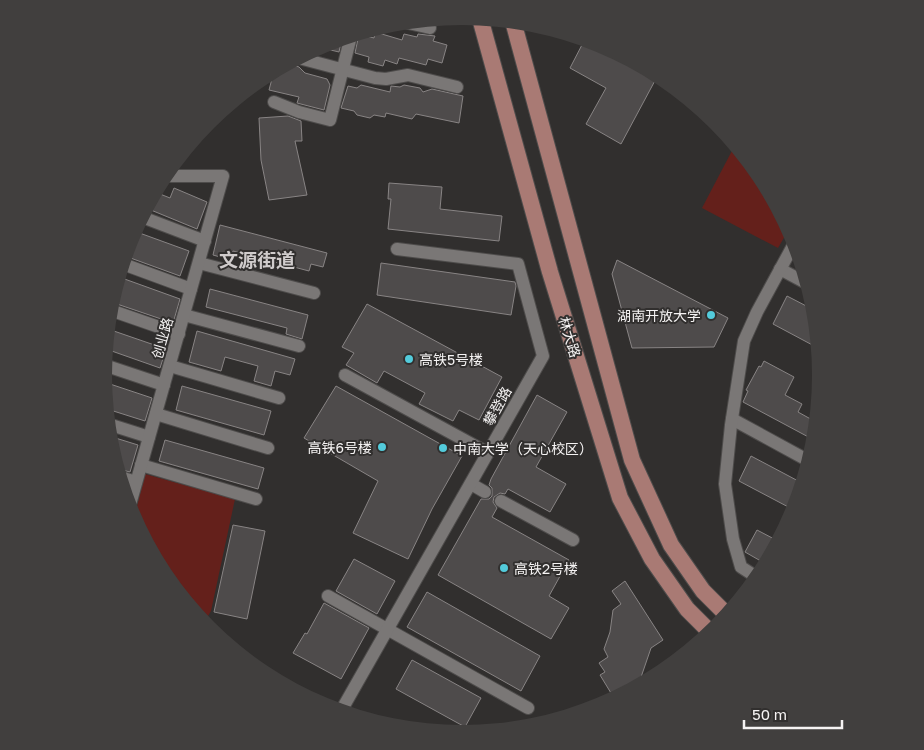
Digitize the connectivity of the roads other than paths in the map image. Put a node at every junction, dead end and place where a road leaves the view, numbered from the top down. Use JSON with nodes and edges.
{"nodes":[{"id":1,"x":482,"y":26,"type":"edge"},
{"id":2,"x":426,"y":27,"type":"edge"},
{"id":3,"x":430,"y":28,"type":"dead end"},
{"id":4,"x":515,"y":29,"type":"edge"},
{"id":5,"x":349,"y":44,"type":"edge"},
{"id":6,"x":308,"y":61,"type":"edge"},
{"id":7,"x":342,"y":70,"type":"junction"},
{"id":8,"x":457,"y":87,"type":"dead end"},
{"id":9,"x":274,"y":102,"type":"dead end"},
{"id":10,"x":174,"y":176,"type":"edge"},
{"id":11,"x":148,"y":219,"type":"edge"},
{"id":12,"x":205,"y":241,"type":"junction"},
{"id":13,"x":397,"y":249,"type":"dead end"},
{"id":14,"x":789,"y":252,"type":"edge"},
{"id":15,"x":199,"y":263,"type":"junction"},
{"id":16,"x":130,"y":267,"type":"edge"},
{"id":17,"x":780,"y":270,"type":"junction"},
{"id":18,"x":798,"y":279,"type":"edge"},
{"id":19,"x":191,"y":290,"type":"junction"},
{"id":20,"x":314,"y":293,"type":"dead end"},
{"id":21,"x":118,"y":313,"type":"edge"},
{"id":22,"x":184,"y":315,"type":"junction"},
{"id":23,"x":179,"y":334,"type":"junction"},
{"id":24,"x":299,"y":346,"type":"dead end"},
{"id":25,"x":170,"y":366,"type":"junction"},
{"id":26,"x":112,"y":367,"type":"edge"},
{"id":27,"x":345,"y":374,"type":"dead end"},
{"id":28,"x":164,"y":385,"type":"junction"},
{"id":29,"x":279,"y":398,"type":"dead end"},
{"id":30,"x":156,"y":414,"type":"junction"},
{"id":31,"x":732,"y":419,"type":"junction"},
{"id":32,"x":116,"y":427,"type":"edge"},
{"id":33,"x":149,"y":437,"type":"junction"},
{"id":34,"x":268,"y":448,"type":"dead end"},
{"id":35,"x":488,"y":453,"type":"junction"},
{"id":36,"x":802,"y":457,"type":"edge"},
{"id":37,"x":141,"y":465,"type":"junction"},
{"id":38,"x":128,"y":480,"type":"edge"},
{"id":39,"x":136,"y":482,"type":"junction"},
{"id":40,"x":471,"y":484,"type":"junction"},
{"id":41,"x":485,"y":492,"type":"dead end"},
{"id":42,"x":133,"y":493,"type":"edge"},
{"id":43,"x":256,"y":498,"type":"dead end"},
{"id":44,"x":501,"y":501,"type":"dead end"},
{"id":45,"x":572,"y":540,"type":"dead end"},
{"id":46,"x":750,"y":573,"type":"edge"},
{"id":47,"x":328,"y":596,"type":"dead end"},
{"id":48,"x":722,"y":610,"type":"edge"},
{"id":49,"x":705,"y":626,"type":"edge"},
{"id":50,"x":388,"y":629,"type":"junction"},
{"id":51,"x":345,"y":705,"type":"edge"},
{"id":52,"x":528,"y":708,"type":"dead end"}],
"edges":[{"from":1,"to":49,"type":"main road","name":"林大路"},
{"from":2,"to":3,"type":"street"},
{"from":4,"to":48,"type":"main road"},
{"from":5,"to":7,"type":"street"},
{"from":6,"to":7,"type":"street"},
{"from":7,"to":8,"type":"street"},
{"from":7,"to":9,"type":"street"},
{"from":10,"to":12,"type":"street","name":"创业路"},
{"from":11,"to":12,"type":"street"},
{"from":12,"to":15,"type":"street","name":"创业路"},
{"from":13,"to":35,"type":"street","name":"攀登路"},
{"from":14,"to":17,"type":"street"},
{"from":15,"to":19,"type":"street","name":"创业路"},
{"from":15,"to":20,"type":"street"},
{"from":16,"to":19,"type":"street"},
{"from":17,"to":18,"type":"street"},
{"from":17,"to":31,"type":"street"},
{"from":19,"to":22,"type":"street","name":"创业路"},
{"from":21,"to":23,"type":"street"},
{"from":22,"to":23,"type":"street","name":"创业路"},
{"from":22,"to":24,"type":"street"},
{"from":23,"to":25,"type":"street","name":"创业路"},
{"from":25,"to":28,"type":"street","name":"创业路"},
{"from":25,"to":29,"type":"street"},
{"from":26,"to":28,"type":"street"},
{"from":27,"to":35,"type":"street"},
{"from":28,"to":30,"type":"street","name":"创业路"},
{"from":30,"to":33,"type":"street","name":"创业路"},
{"from":30,"to":34,"type":"street"},
{"from":31,"to":36,"type":"street"},
{"from":31,"to":46,"type":"street"},
{"from":32,"to":33,"type":"street"},
{"from":33,"to":37,"type":"street","name":"创业路"},
{"from":35,"to":40,"type":"street","name":"攀登路"},
{"from":37,"to":39,"type":"street","name":"创业路"},
{"from":37,"to":43,"type":"street"},
{"from":38,"to":39,"type":"street"},
{"from":39,"to":42,"type":"street","name":"创业路"},
{"from":40,"to":41,"type":"street"},
{"from":40,"to":50,"type":"street","name":"攀登路"},
{"from":44,"to":45,"type":"street"},
{"from":47,"to":50,"type":"street"},
{"from":50,"to":51,"type":"street","name":"攀登路"},
{"from":50,"to":52,"type":"street"}]}
